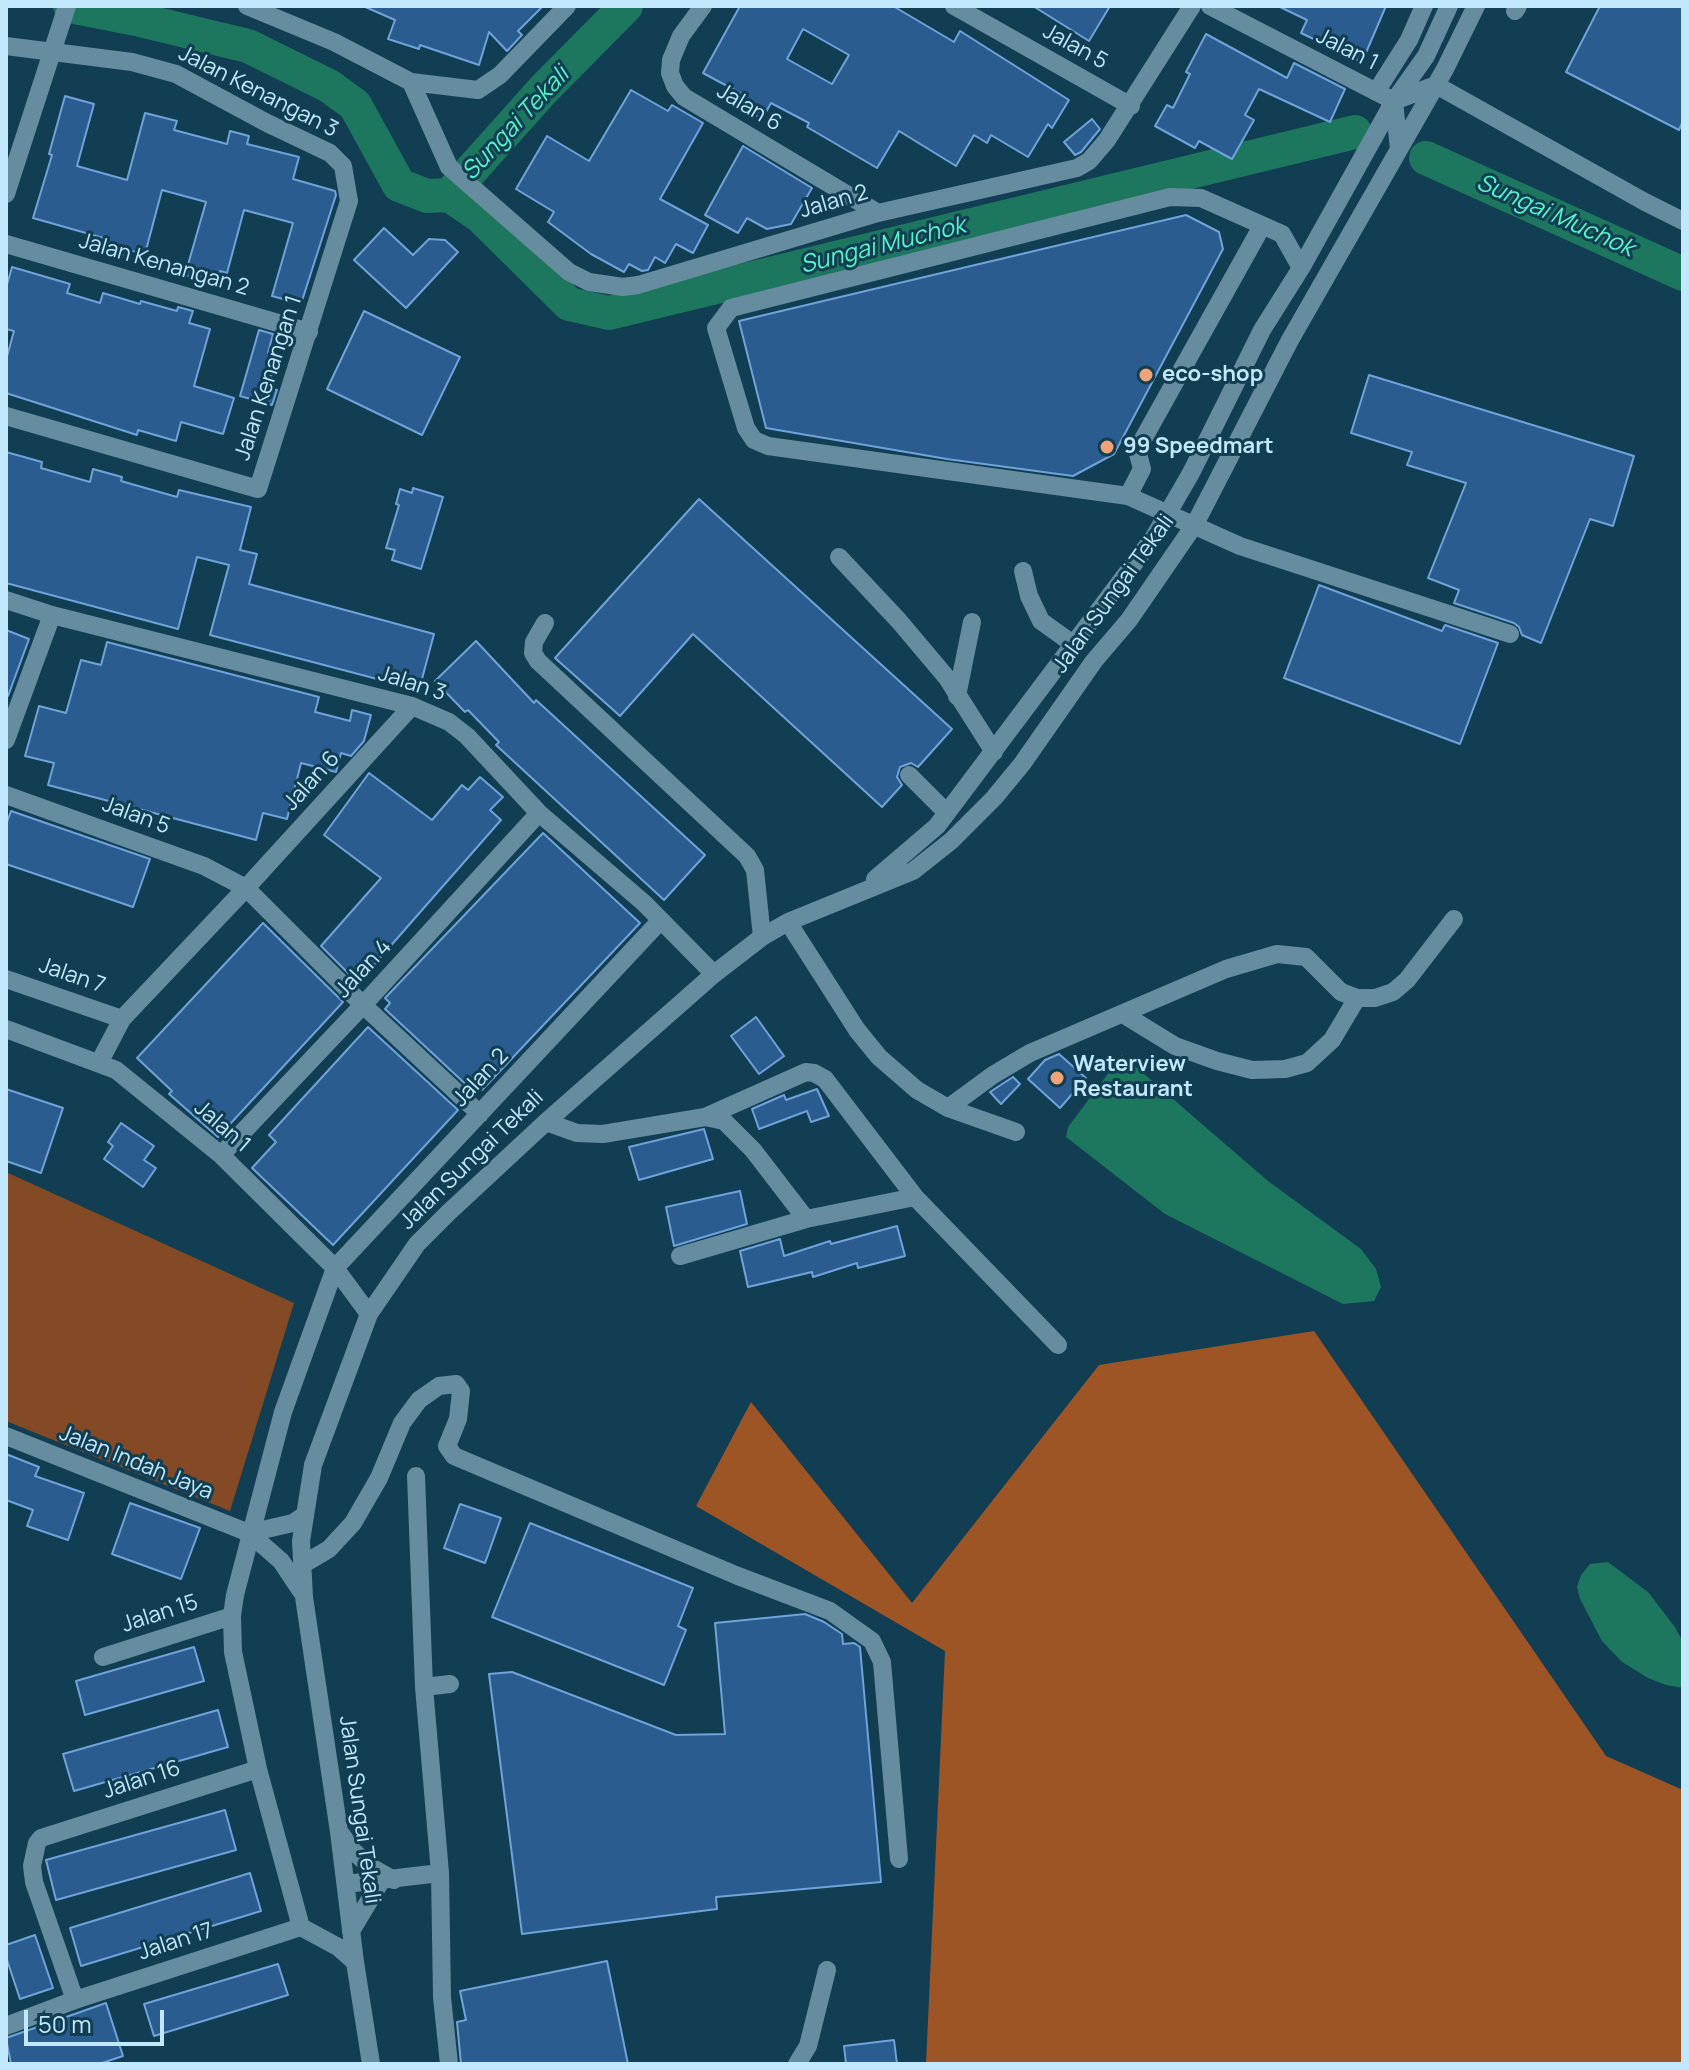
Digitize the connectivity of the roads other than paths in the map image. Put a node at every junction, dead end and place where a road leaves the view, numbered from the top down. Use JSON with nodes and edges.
{"nodes":[{"id":1,"x":67,"y":6,"type":"edge"},
{"id":2,"x":247,"y":6,"type":"edge"},
{"id":3,"x":567,"y":6,"type":"edge"},
{"id":4,"x":703,"y":6,"type":"edge"},
{"id":5,"x":954,"y":6,"type":"edge"},
{"id":6,"x":1192,"y":6,"type":"edge"},
{"id":7,"x":1210,"y":6,"type":"edge"},
{"id":8,"x":1424,"y":6,"type":"edge"},
{"id":9,"x":1449,"y":6,"type":"edge"},
{"id":10,"x":1476,"y":6,"type":"edge"},
{"id":11,"x":6,"y":46,"type":"edge"},
{"id":12,"x":51,"y":53,"type":"junction"},
{"id":13,"x":411,"y":82,"type":"junction"},
{"id":14,"x":1436,"y":85,"type":"junction"},
{"id":15,"x":1376,"y":92,"type":"junction"},
{"id":16,"x":1394,"y":101,"type":"junction"},
{"id":17,"x":1131,"y":106,"type":"junction"},
{"id":18,"x":1399,"y":149,"type":"junction"},
{"id":19,"x":343,"y":166,"type":"joint"},
{"id":20,"x":6,"y":194,"type":"edge"},
{"id":21,"x":878,"y":213,"type":"junction"},
{"id":22,"x":1683,"y":221,"type":"edge"},
{"id":23,"x":1262,"y":226,"type":"junction"},
{"id":24,"x":6,"y":244,"type":"edge"},
{"id":25,"x":1301,"y":268,"type":"junction"},
{"id":26,"x":309,"y":332,"type":"junction"},
{"id":27,"x":6,"y":416,"type":"edge"},
{"id":28,"x":1128,"y":496,"type":"junction"},
{"id":29,"x":1168,"y":512,"type":"junction"},
{"id":30,"x":1195,"y":524,"type":"junction"},
{"id":31,"x":839,"y":557,"type":"dead end"},
{"id":32,"x":1023,"y":571,"type":"dead end"},
{"id":33,"x":6,"y":600,"type":"edge"},
{"id":34,"x":52,"y":615,"type":"junction"},
{"id":35,"x":972,"y":622,"type":"dead end"},
{"id":36,"x":545,"y":623,"type":"dead end"},
{"id":37,"x":1510,"y":634,"type":"dead end"},
{"id":38,"x":1073,"y":644,"type":"junction"},
{"id":39,"x":957,"y":696,"type":"junction"},
{"id":40,"x":412,"y":706,"type":"junction"},
{"id":41,"x":6,"y":740,"type":"edge"},
{"id":42,"x":994,"y":752,"type":"junction"},
{"id":43,"x":909,"y":775,"type":"dead end"},
{"id":44,"x":6,"y":795,"type":"edge"},
{"id":45,"x":539,"y":813,"type":"junction"},
{"id":46,"x":947,"y":813,"type":"junction"},
{"id":47,"x":246,"y":888,"type":"junction"},
{"id":48,"x":857,"y":894,"type":"junction"},
{"id":49,"x":1454,"y":919,"type":"dead end"},
{"id":50,"x":661,"y":920,"type":"junction"},
{"id":51,"x":788,"y":922,"type":"junction"},
{"id":52,"x":762,"y":937,"type":"junction"},
{"id":53,"x":714,"y":974,"type":"junction"},
{"id":54,"x":6,"y":979,"type":"edge"},
{"id":55,"x":1357,"y":998,"type":"junction"},
{"id":56,"x":363,"y":1005,"type":"junction"},
{"id":57,"x":1123,"y":1014,"type":"junction"},
{"id":58,"x":122,"y":1019,"type":"junction"},
{"id":59,"x":6,"y":1029,"type":"edge"},
{"id":60,"x":99,"y":1063,"type":"junction"},
{"id":61,"x":948,"y":1108,"type":"junction"},
{"id":62,"x":480,"y":1114,"type":"junction"},
{"id":63,"x":705,"y":1117,"type":"junction"},
{"id":64,"x":546,"y":1122,"type":"junction"},
{"id":65,"x":1016,"y":1132,"type":"dead end"},
{"id":66,"x":221,"y":1155,"type":"junction"},
{"id":67,"x":915,"y":1197,"type":"junction"},
{"id":68,"x":806,"y":1219,"type":"junction"},
{"id":69,"x":680,"y":1256,"type":"dead end"},
{"id":70,"x":335,"y":1268,"type":"junction"},
{"id":71,"x":369,"y":1314,"type":"junction"},
{"id":72,"x":1058,"y":1345,"type":"dead end"},
{"id":73,"x":6,"y":1436,"type":"edge"},
{"id":74,"x":416,"y":1476,"type":"dead end"},
{"id":75,"x":303,"y":1516,"type":"junction"},
{"id":76,"x":249,"y":1533,"type":"junction"},
{"id":77,"x":302,"y":1565,"type":"junction"},
{"id":78,"x":304,"y":1597,"type":"junction"},
{"id":79,"x":232,"y":1616,"type":"junction"},
{"id":80,"x":103,"y":1657,"type":"dead end"},
{"id":81,"x":450,"y":1684,"type":"dead end"},
{"id":82,"x":424,"y":1687,"type":"junction"},
{"id":83,"x":258,"y":1769,"type":"junction"},
{"id":84,"x":339,"y":1832,"type":"junction"},
{"id":85,"x":899,"y":1859,"type":"dead end"},
{"id":86,"x":440,"y":1873,"type":"junction"},
{"id":87,"x":388,"y":1880,"type":"junction"},
{"id":88,"x":346,"y":1884,"type":"junction"},
{"id":89,"x":301,"y":1927,"type":"junction"},
{"id":90,"x":351,"y":1931,"type":"junction"},
{"id":91,"x":355,"y":1962,"type":"junction"},
{"id":92,"x":827,"y":1970,"type":"dead end"},
{"id":93,"x":75,"y":2000,"type":"junction"},
{"id":94,"x":6,"y":2026,"type":"edge"},
{"id":95,"x":371,"y":2064,"type":"edge"},
{"id":96,"x":449,"y":2064,"type":"edge"},
{"id":97,"x":797,"y":2064,"type":"edge"}],
"edges":[{"from":1,"to":12,"type":"street"},
{"from":2,"to":13,"type":"street"},
{"from":3,"to":13,"type":"street"},
{"from":4,"to":21,"type":"street","name":"Jalan 6"},
{"from":5,"to":17,"type":"street","name":"Jalan 5"},
{"from":6,"to":17,"type":"street","name":"Jalan 2"},
{"from":7,"to":15,"type":"street","name":"Jalan 1"},
{"from":8,"to":15,"type":"street","name":"Jalan 1"},
{"from":9,"to":16,"type":"street","name":"Jalan Sungai Tekali"},
{"from":10,"to":14,"type":"street","name":"Jalan Sungai Tekali"},
{"from":11,"to":12,"type":"street","name":"Jalan Kenangan 3"},
{"from":12,"to":19,"type":"street","name":"Jalan Kenangan 3"},
{"from":12,"to":20,"type":"street"},
{"from":13,"to":21,"type":"street","name":"Jalan 2"},
{"from":14,"to":16,"type":"street"},
{"from":14,"to":18,"type":"street","name":"Jalan Sungai Tekali"},
{"from":14,"to":22,"type":"street"},
{"from":15,"to":16,"type":"street","name":"Jalan 1"},
{"from":16,"to":18,"type":"street"},
{"from":16,"to":25,"type":"street","name":"Jalan Sungai Tekali"},
{"from":17,"to":21,"type":"street","name":"Jalan 2"},
{"from":18,"to":30,"type":"street","name":"Jalan Sungai Tekali"},
{"from":19,"to":26,"type":"street","name":"Jalan Kenangan 1"},
{"from":23,"to":25,"type":"street"},
{"from":23,"to":28,"type":"street"},
{"from":23,"to":28,"type":"street"},
{"from":24,"to":26,"type":"street","name":"Jalan Kenangan 2"},
{"from":25,"to":29,"type":"street","name":"Jalan Sungai Tekali"},
{"from":26,"to":27,"type":"street","name":"Jalan Kenangan 1"},
{"from":28,"to":29,"type":"street"},
{"from":29,"to":30,"type":"street"},
{"from":29,"to":38,"type":"street","name":"Jalan Sungai Tekali"},
{"from":30,"to":37,"type":"street"},
{"from":30,"to":48,"type":"street","name":"Jalan Sungai Tekali"},
{"from":31,"to":39,"type":"street"},
{"from":32,"to":38,"type":"street"},
{"from":33,"to":34,"type":"street","name":"Jalan 3"},
{"from":34,"to":40,"type":"street","name":"Jalan 3"},
{"from":34,"to":41,"type":"street"},
{"from":35,"to":39,"type":"street"},
{"from":36,"to":52,"type":"street"},
{"from":38,"to":42,"type":"street","name":"Jalan Sungai Tekali"},
{"from":39,"to":42,"type":"street"},
{"from":40,"to":45,"type":"street","name":"Jalan 3"},
{"from":40,"to":47,"type":"street","name":"Jalan 6"},
{"from":42,"to":46,"type":"street","name":"Jalan Sungai Tekali"},
{"from":43,"to":46,"type":"street"},
{"from":44,"to":47,"type":"street","name":"Jalan 5"},
{"from":45,"to":50,"type":"street","name":"Jalan 3"},
{"from":45,"to":56,"type":"street","name":"Jalan 4"},
{"from":46,"to":48,"type":"street","name":"Jalan Sungai Tekali"},
{"from":47,"to":56,"type":"street"},
{"from":47,"to":58,"type":"street","name":"Jalan 6"},
{"from":48,"to":51,"type":"street","name":"Jalan Sungai Tekali"},
{"from":49,"to":55,"type":"street"},
{"from":50,"to":53,"type":"street","name":"Jalan 3"},
{"from":50,"to":62,"type":"street","name":"Jalan 2"},
{"from":51,"to":52,"type":"street","name":"Jalan Sungai Tekali"},
{"from":51,"to":61,"type":"street"},
{"from":52,"to":53,"type":"street","name":"Jalan Sungai Tekali"},
{"from":53,"to":64,"type":"street","name":"Jalan Sungai Tekali"},
{"from":54,"to":58,"type":"street","name":"Jalan 7"},
{"from":55,"to":57,"type":"street"},
{"from":55,"to":57,"type":"street"},
{"from":56,"to":62,"type":"street"},
{"from":56,"to":66,"type":"street","name":"Jalan 4"},
{"from":57,"to":61,"type":"street"},
{"from":58,"to":60,"type":"street","name":"Jalan 6"},
{"from":59,"to":60,"type":"street","name":"Jalan 1"},
{"from":60,"to":66,"type":"street","name":"Jalan 1"},
{"from":61,"to":65,"type":"street"},
{"from":62,"to":70,"type":"street","name":"Jalan 2"},
{"from":63,"to":64,"type":"street"},
{"from":63,"to":67,"type":"street"},
{"from":63,"to":68,"type":"street"},
{"from":64,"to":71,"type":"street","name":"Jalan Sungai Tekali"},
{"from":66,"to":70,"type":"street","name":"Jalan 1"},
{"from":67,"to":68,"type":"street"},
{"from":67,"to":72,"type":"street"},
{"from":68,"to":69,"type":"street"},
{"from":70,"to":71,"type":"street","name":"Jalan 1"},
{"from":70,"to":76,"type":"street"},
{"from":71,"to":75,"type":"street","name":"Jalan Sungai Tekali"},
{"from":73,"to":76,"type":"street","name":"Jalan Indah Jaya"},
{"from":74,"to":82,"type":"street"},
{"from":75,"to":76,"type":"street"},
{"from":75,"to":77,"type":"street","name":"Jalan Sungai Tekali"},
{"from":76,"to":78,"type":"street","name":"Jalan Indah Jaya"},
{"from":76,"to":79,"type":"street"},
{"from":77,"to":78,"type":"street","name":"Jalan Sungai Tekali"},
{"from":77,"to":85,"type":"street"},
{"from":78,"to":84,"type":"street","name":"Jalan Sungai Tekali"},
{"from":79,"to":80,"type":"street","name":"Jalan 15"},
{"from":79,"to":83,"type":"street"},
{"from":81,"to":82,"type":"street"},
{"from":82,"to":86,"type":"street"},
{"from":83,"to":89,"type":"street"},
{"from":83,"to":93,"type":"street","name":"Jalan 16"},
{"from":84,"to":87,"type":"street"},
{"from":84,"to":88,"type":"street","name":"Jalan Sungai Tekali"},
{"from":86,"to":87,"type":"street"},
{"from":86,"to":96,"type":"street"},
{"from":87,"to":88,"type":"street"},
{"from":87,"to":90,"type":"street"},
{"from":88,"to":90,"type":"street","name":"Jalan Sungai Tekali"},
{"from":89,"to":91,"type":"street"},
{"from":89,"to":93,"type":"street","name":"Jalan 17"},
{"from":90,"to":91,"type":"street","name":"Jalan Sungai Tekali"},
{"from":91,"to":95,"type":"street","name":"Jalan Sungai Tekali"},
{"from":92,"to":97,"type":"street"},
{"from":93,"to":94,"type":"street","name":"Jalan 17"}]}
